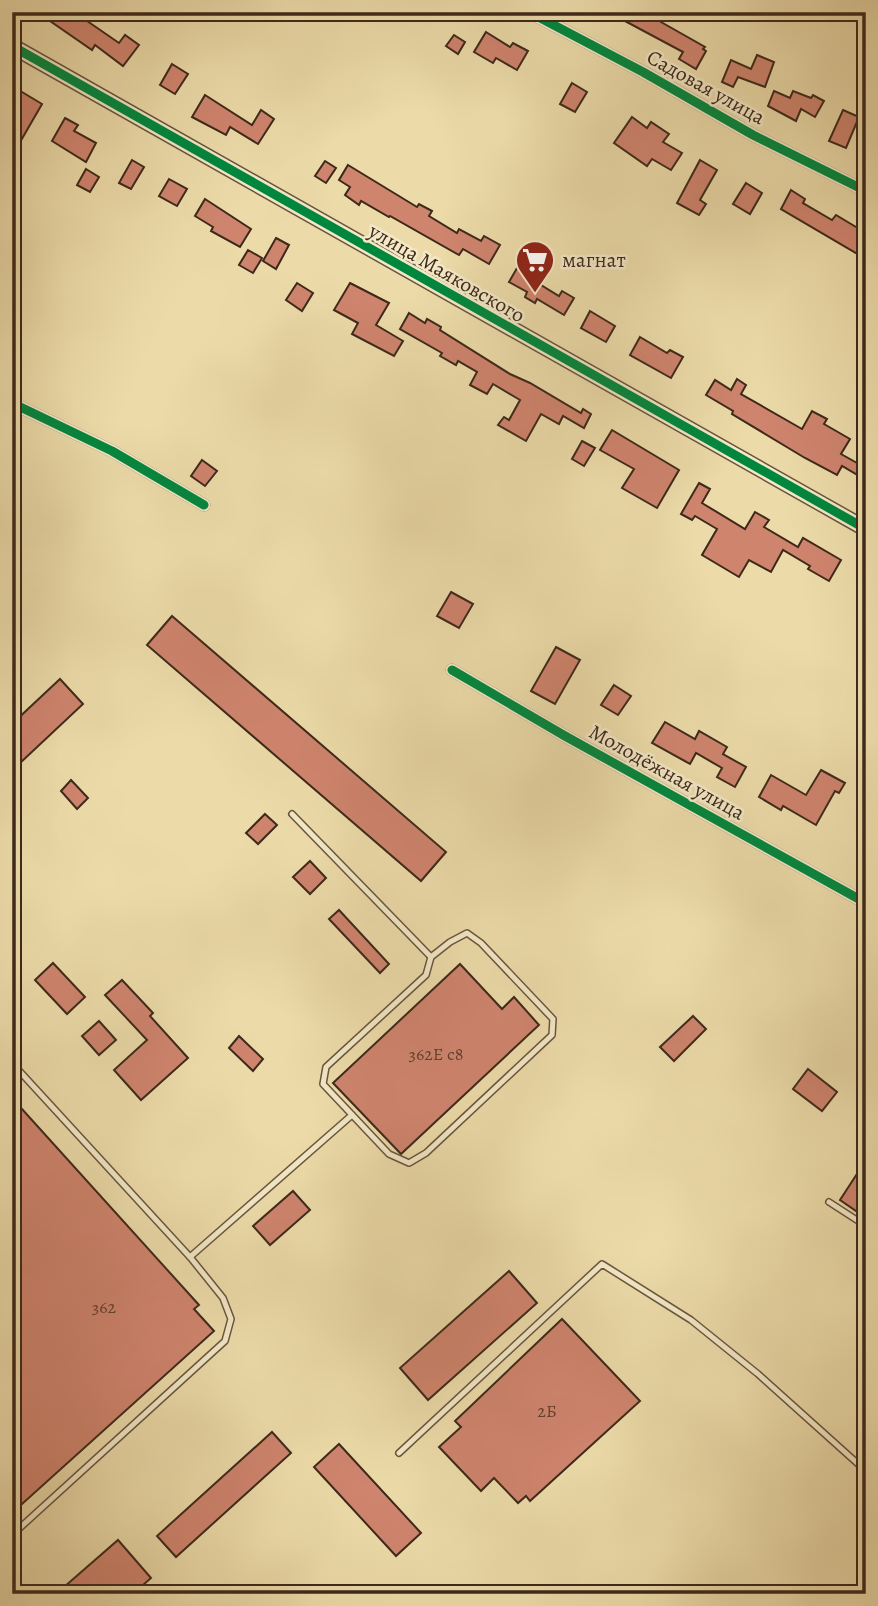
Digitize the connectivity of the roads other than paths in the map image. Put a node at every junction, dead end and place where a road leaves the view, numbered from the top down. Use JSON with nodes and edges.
{"nodes":[{"id":1,"x":529,"y":12,"type":"edge"},
{"id":2,"x":12,"y":46,"type":"edge"},
{"id":3,"x":866,"y":191,"type":"edge"},
{"id":4,"x":12,"y":403,"type":"edge"},
{"id":5,"x":204,"y":505,"type":"dead end"},
{"id":6,"x":866,"y":529,"type":"edge"},
{"id":7,"x":452,"y":670,"type":"dead end"},
{"id":8,"x":292,"y":814,"type":"dead end"},
{"id":9,"x":866,"y":903,"type":"edge"},
{"id":10,"x":431,"y":957,"type":"junction"},
{"id":11,"x":12,"y":1063,"type":"edge"},
{"id":12,"x":352,"y":1115,"type":"junction"},
{"id":13,"x":829,"y":1202,"type":"dead end"},
{"id":14,"x":866,"y":1226,"type":"edge"},
{"id":15,"x":190,"y":1257,"type":"junction"},
{"id":16,"x":399,"y":1453,"type":"dead end"},
{"id":17,"x":866,"y":1471,"type":"edge"},
{"id":18,"x":12,"y":1535,"type":"edge"}],
"edges":[{"from":1,"to":3,"type":"street","name":"Садовая улица"},
{"from":2,"to":6,"type":"street","name":"улица Маяковского"},
{"from":4,"to":5,"type":"street"},
{"from":7,"to":9,"type":"street","name":"Молодёжная улица"},
{"from":8,"to":10,"type":"lane"},
{"from":10,"to":12,"type":"lane"},
{"from":10,"to":12,"type":"lane"},
{"from":11,"to":15,"type":"lane"},
{"from":12,"to":15,"type":"lane"},
{"from":13,"to":14,"type":"lane"},
{"from":15,"to":18,"type":"lane"},
{"from":16,"to":17,"type":"lane"}]}
